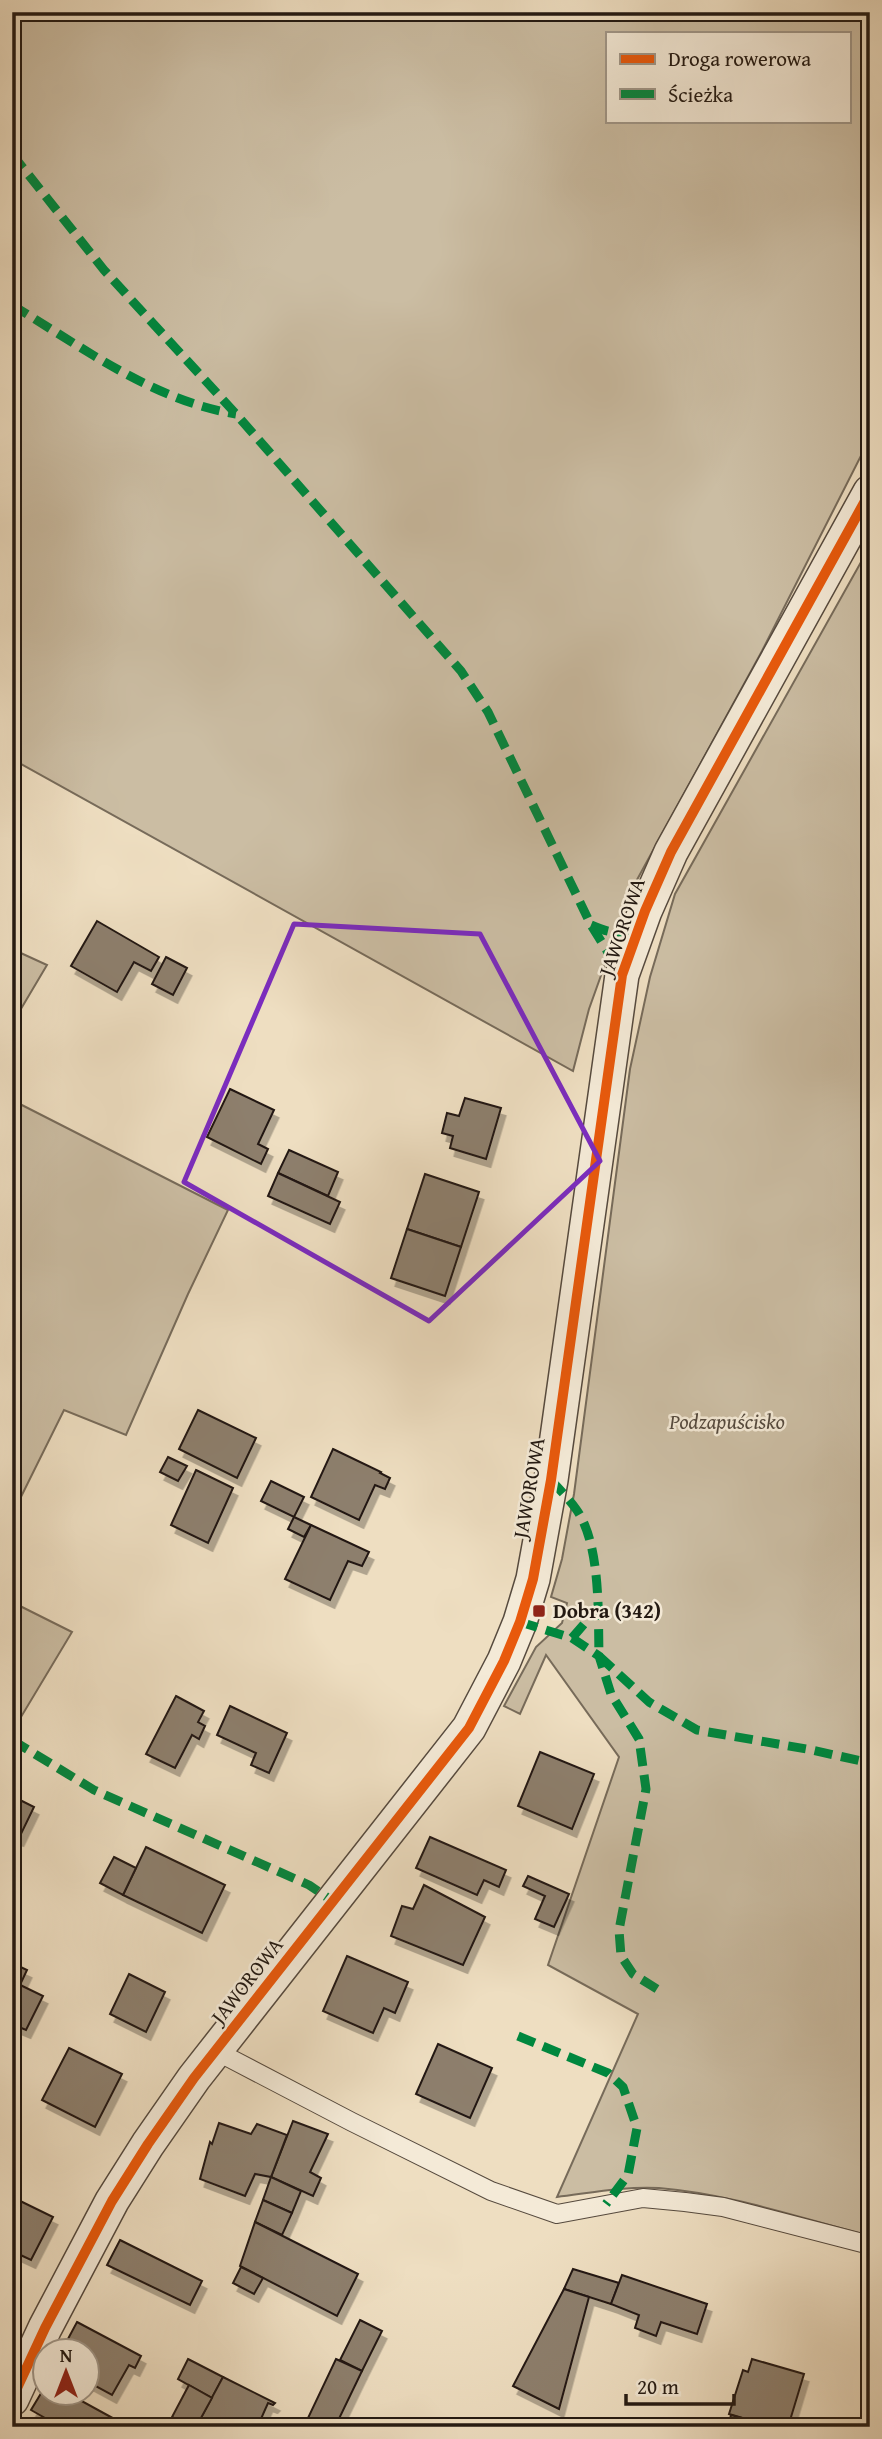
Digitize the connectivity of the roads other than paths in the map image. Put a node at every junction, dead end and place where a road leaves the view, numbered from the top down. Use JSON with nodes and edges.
{"nodes":[{"id":1,"x":870,"y":492,"type":"edge"},
{"id":2,"x":216,"y":2051,"type":"junction"},
{"id":3,"x":870,"y":2245,"type":"edge"},
{"id":4,"x":12,"y":2399,"type":"edge"}],
"edges":[{"from":1,"to":2,"type":"street","name":"JAWOROWA"},
{"from":2,"to":3,"type":"lane"},
{"from":2,"to":4,"type":"street","name":"JAWOROWA"}]}
